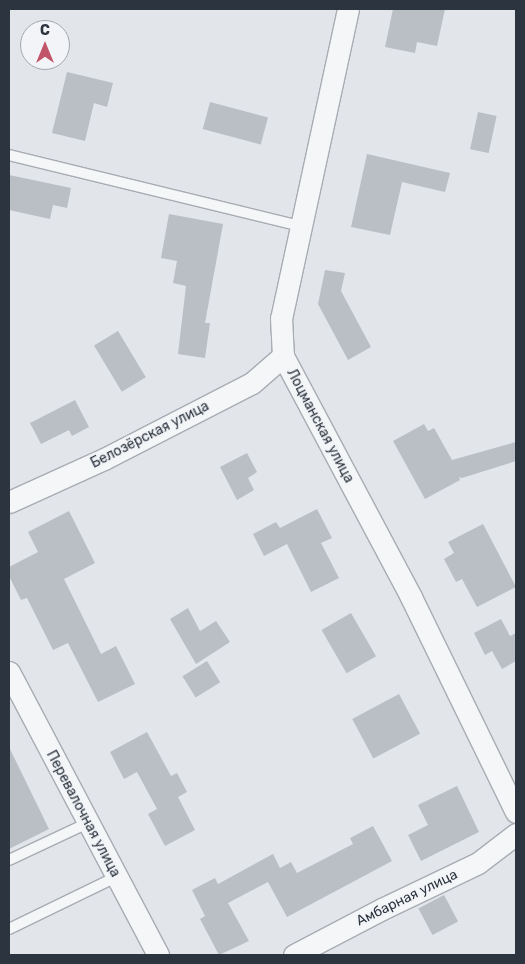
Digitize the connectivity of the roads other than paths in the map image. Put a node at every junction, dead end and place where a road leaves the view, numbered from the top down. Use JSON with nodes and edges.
{"nodes":[{"id":1,"x":348,"y":9,"type":"edge"},
{"id":2,"x":9,"y":155,"type":"edge"},
{"id":3,"x":300,"y":226,"type":"junction"},
{"id":4,"x":283,"y":356,"type":"junction"},
{"id":5,"x":9,"y":502,"type":"edge"},
{"id":6,"x":9,"y":672,"type":"edge"},
{"id":7,"x":516,"y":812,"type":"edge"},
{"id":8,"x":88,"y":822,"type":"junction"},
{"id":9,"x":516,"y":834,"type":"edge"},
{"id":10,"x":9,"y":860,"type":"edge"},
{"id":11,"x":116,"y":877,"type":"junction"},
{"id":12,"x":9,"y":928,"type":"edge"},
{"id":13,"x":158,"y":955,"type":"edge"},
{"id":14,"x":294,"y":955,"type":"edge"}],
"edges":[{"from":1,"to":3,"type":"street","name":"Лоцманская улица"},
{"from":2,"to":3,"type":"lane"},
{"from":3,"to":4,"type":"street","name":"Лоцманская улица"},
{"from":4,"to":5,"type":"street","name":"Белозёрская улица"},
{"from":4,"to":7,"type":"street","name":"Лоцманская улица"},
{"from":6,"to":8,"type":"street","name":"Перевалочная улица"},
{"from":8,"to":10,"type":"lane"},
{"from":8,"to":11,"type":"street","name":"Перевалочная улица"},
{"from":9,"to":14,"type":"street","name":"Амбарная улица"},
{"from":11,"to":12,"type":"lane"},
{"from":11,"to":13,"type":"street","name":"Перевалочная улица"}]}
